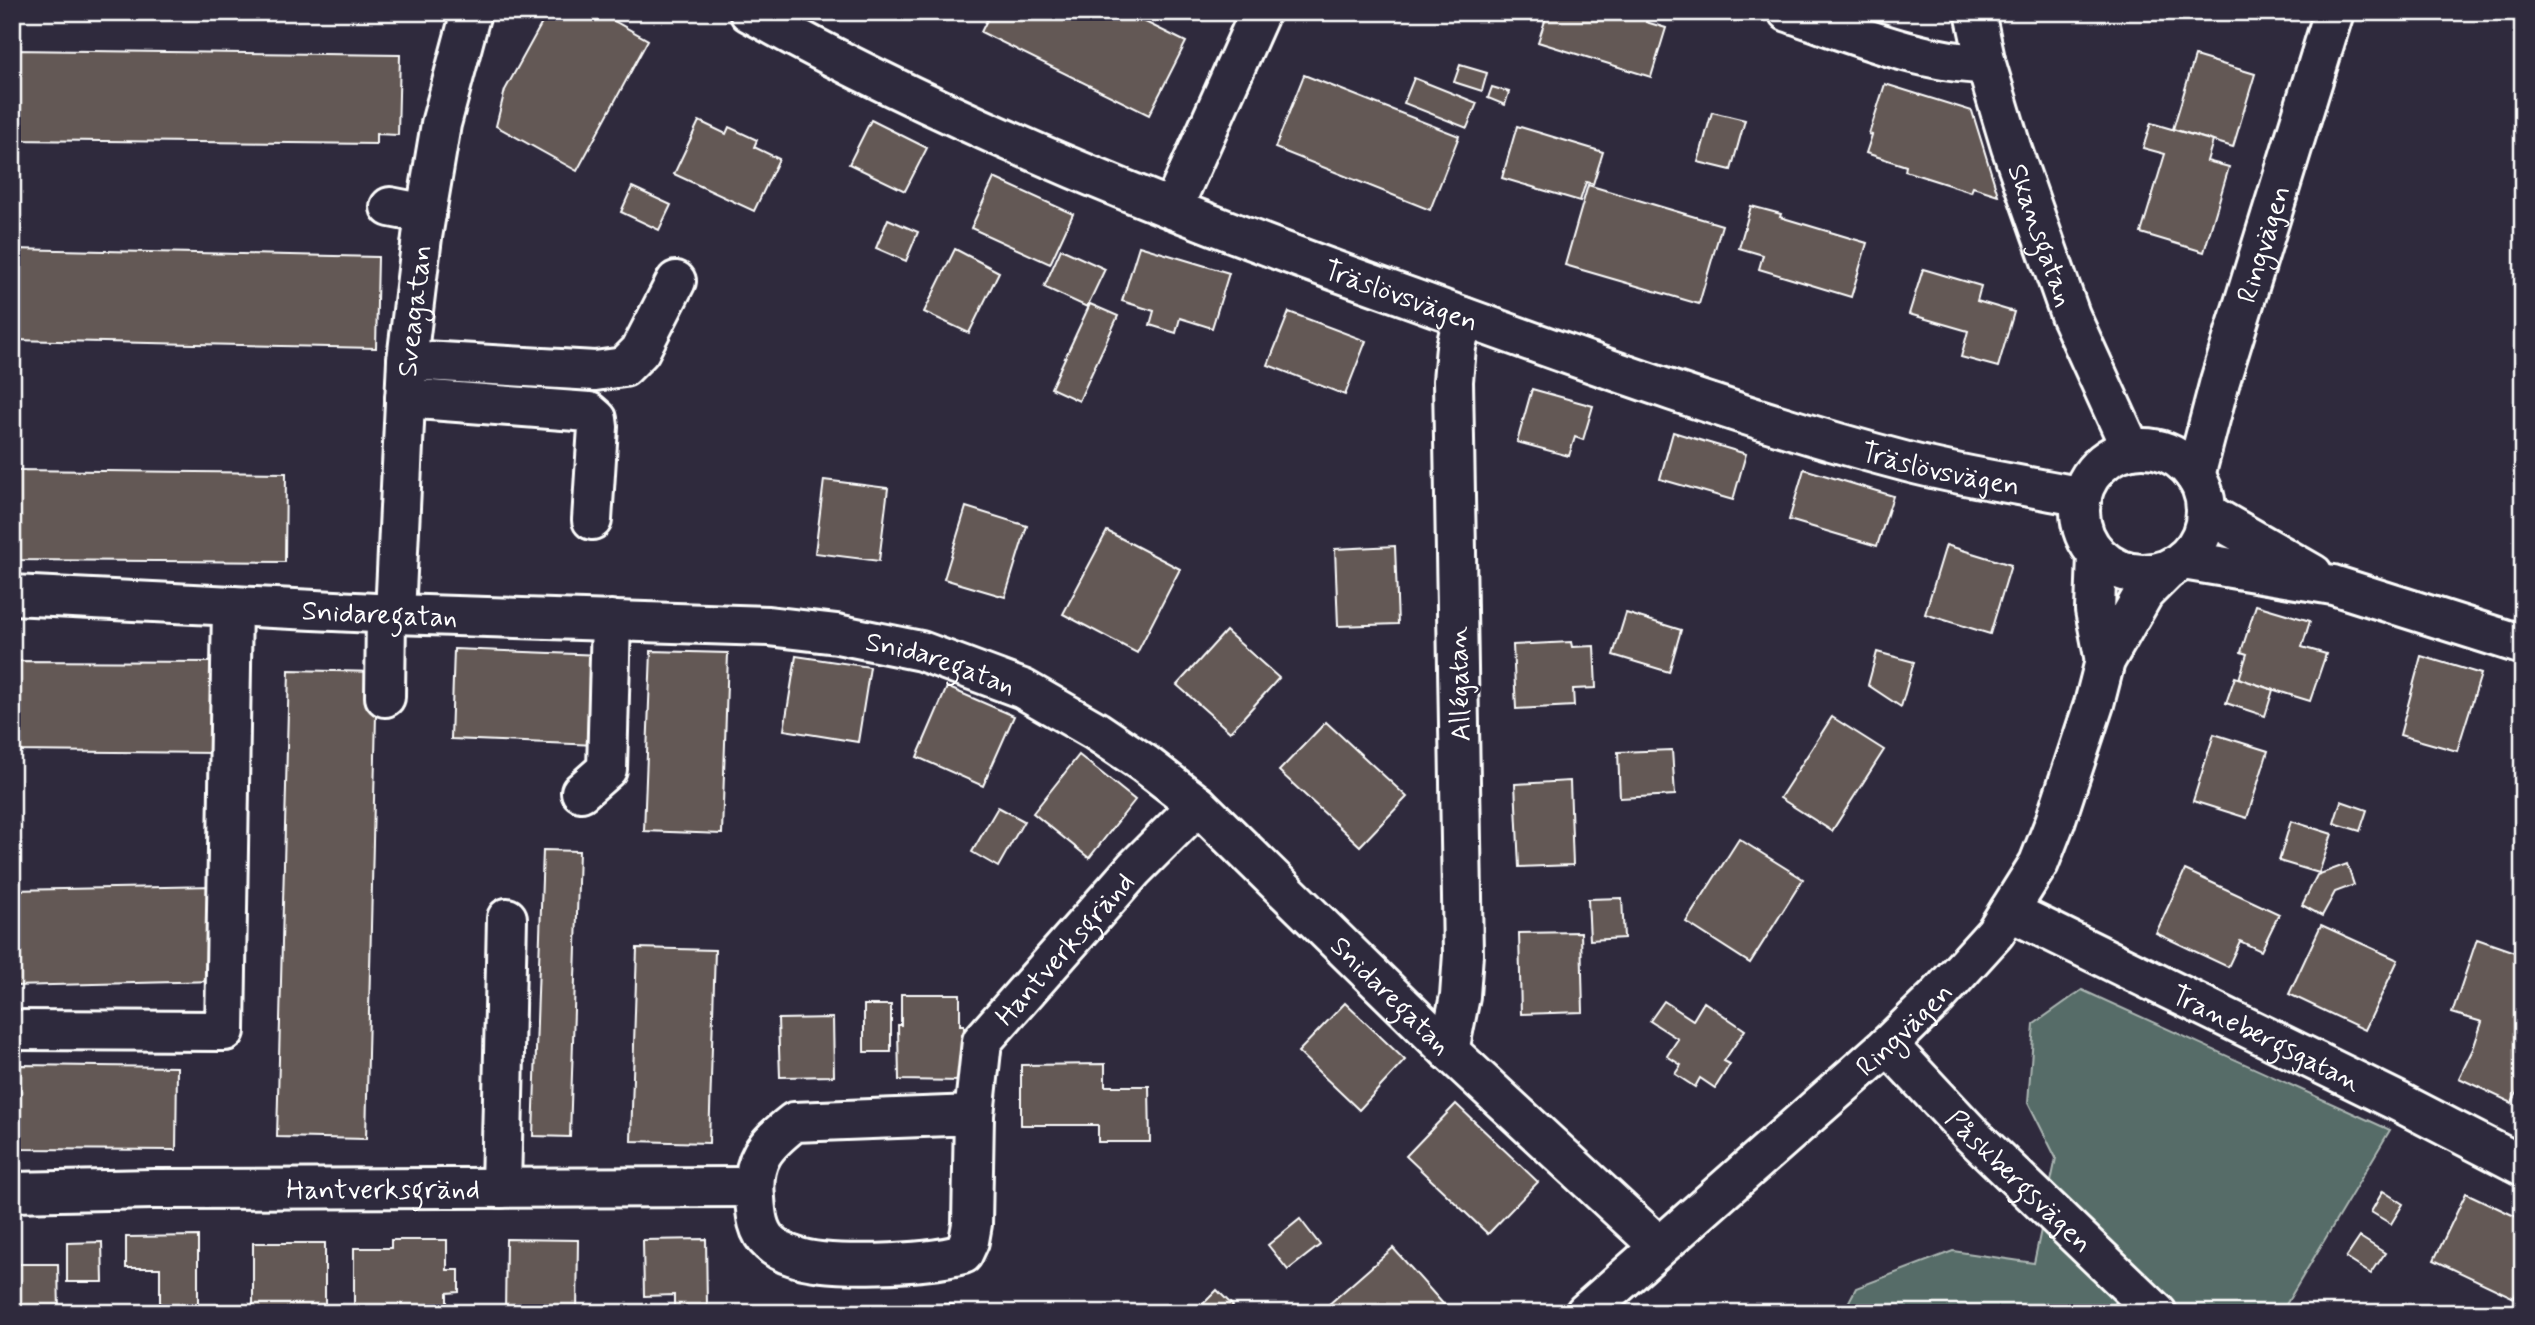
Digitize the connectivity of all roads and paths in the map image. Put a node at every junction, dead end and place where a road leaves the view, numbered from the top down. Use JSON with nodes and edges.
{"nodes":[{"id":1,"x":471,"y":12,"type":"edge"},
{"id":2,"x":749,"y":12,"type":"edge"},
{"id":3,"x":1260,"y":12,"type":"edge"},
{"id":4,"x":1788,"y":12,"type":"edge"},
{"id":5,"x":1975,"y":12,"type":"edge"},
{"id":6,"x":2334,"y":12,"type":"edge"},
{"id":7,"x":1986,"y":64,"type":"junction"},
{"id":8,"x":390,"y":207,"type":"dead end"},
{"id":9,"x":1171,"y":209,"type":"junction"},
{"id":10,"x":426,"y":214,"type":"junction"},
{"id":11,"x":676,"y":281,"type":"dead end"},
{"id":12,"x":1463,"y":317,"type":"junction"},
{"id":13,"x":407,"y":360,"type":"junction"},
{"id":14,"x":405,"y":398,"type":"junction"},
{"id":15,"x":2131,"y":449,"type":"junction"},
{"id":16,"x":2196,"y":475,"type":"junction"},
{"id":17,"x":2082,"y":497,"type":"junction"},
{"id":18,"x":2207,"y":513,"type":"junction"},
{"id":19,"x":592,"y":520,"type":"dead end"},
{"id":20,"x":2097,"y":555,"type":"junction"},
{"id":21,"x":2175,"y":565,"type":"junction"},
{"id":22,"x":2333,"y":585,"type":"junction"},
{"id":23,"x":12,"y":595,"type":"edge"},
{"id":24,"x":232,"y":606,"type":"junction"},
{"id":25,"x":391,"y":614,"type":"junction"},
{"id":26,"x":611,"y":620,"type":"junction"},
{"id":27,"x":2523,"y":645,"type":"edge"},
{"id":28,"x":2105,"y":661,"type":"junction"},
{"id":29,"x":385,"y":697,"type":"dead end"},
{"id":30,"x":581,"y":792,"type":"dead end"},
{"id":31,"x":1198,"y":805,"type":"junction"},
{"id":32,"x":2009,"y":911,"type":"junction"},
{"id":33,"x":507,"y":918,"type":"dead end"},
{"id":34,"x":12,"y":1030,"type":"edge"},
{"id":35,"x":1888,"y":1045,"type":"junction"},
{"id":36,"x":1450,"y":1051,"type":"junction"},
{"id":37,"x":974,"y":1115,"type":"junction"},
{"id":38,"x":2523,"y":1166,"type":"edge"},
{"id":39,"x":754,"y":1187,"type":"junction"},
{"id":40,"x":500,"y":1188,"type":"junction"},
{"id":41,"x":12,"y":1192,"type":"edge"},
{"id":42,"x":1660,"y":1247,"type":"junction"},
{"id":43,"x":1585,"y":1313,"type":"edge"},
{"id":44,"x":2157,"y":1313,"type":"edge"}],
"edges":[{"from":1,"to":10,"type":"street","name":"Sveagatan"},
{"from":2,"to":9,"type":"street","name":"Träslövsvägen"},
{"from":3,"to":9,"type":"street"},
{"from":4,"to":7,"type":"street"},
{"from":5,"to":7,"type":"street","name":"Skansgatan"},
{"from":6,"to":16,"type":"street","name":"Ringvägen"},
{"from":7,"to":15,"type":"street","name":"Skansgatan"},
{"from":8,"to":10,"type":"street"},
{"from":9,"to":12,"type":"street","name":"Träslövsvägen"},
{"from":10,"to":13,"type":"street","name":"Sveagatan"},
{"from":11,"to":13,"type":"street"},
{"from":12,"to":17,"type":"street","name":"Träslövsvägen"},
{"from":12,"to":36,"type":"street","name":"Allégatan"},
{"from":13,"to":14,"type":"street","name":"Sveagatan"},
{"from":14,"to":19,"type":"street"},
{"from":14,"to":25,"type":"street","name":"Sveagatan"},
{"from":15,"to":16,"type":"street"},
{"from":15,"to":17,"type":"street"},
{"from":16,"to":18,"type":"street"},
{"from":17,"to":20,"type":"street"},
{"from":18,"to":21,"type":"street"},
{"from":18,"to":22,"type":"street"},
{"from":20,"to":21,"type":"street"},
{"from":20,"to":28,"type":"street","name":"Ringvägen"},
{"from":21,"to":22,"type":"street"},
{"from":21,"to":28,"type":"street","name":"Ringvägen"},
{"from":22,"to":27,"type":"street"},
{"from":23,"to":24,"type":"street","name":"Snidaregatan"},
{"from":24,"to":25,"type":"street","name":"Snidaregatan"},
{"from":24,"to":34,"type":"street"},
{"from":25,"to":26,"type":"street","name":"Snidaregatan"},
{"from":25,"to":29,"type":"street","name":"Sveagatan"},
{"from":26,"to":30,"type":"street"},
{"from":26,"to":31,"type":"street","name":"Snidaregatan"},
{"from":28,"to":32,"type":"street","name":"Ringvägen"},
{"from":31,"to":36,"type":"street","name":"Snidaregatan"},
{"from":31,"to":37,"type":"street","name":"Hantverksgränd"},
{"from":32,"to":35,"type":"street","name":"Ringvägen"},
{"from":32,"to":38,"type":"street","name":"Tranebergsgatan"},
{"from":33,"to":40,"type":"street"},
{"from":35,"to":42,"type":"street","name":"Ringvägen"},
{"from":35,"to":44,"type":"street","name":"Påskbergsvägen"},
{"from":36,"to":42,"type":"street","name":"Snidaregatan"},
{"from":37,"to":39,"type":"street","name":"Hantverksgränd"},
{"from":37,"to":39,"type":"street","name":"Hantverksgränd"},
{"from":39,"to":40,"type":"street","name":"Hantverksgränd"},
{"from":40,"to":41,"type":"street","name":"Hantverksgränd"},
{"from":42,"to":43,"type":"street","name":"Ringvägen"}]}
